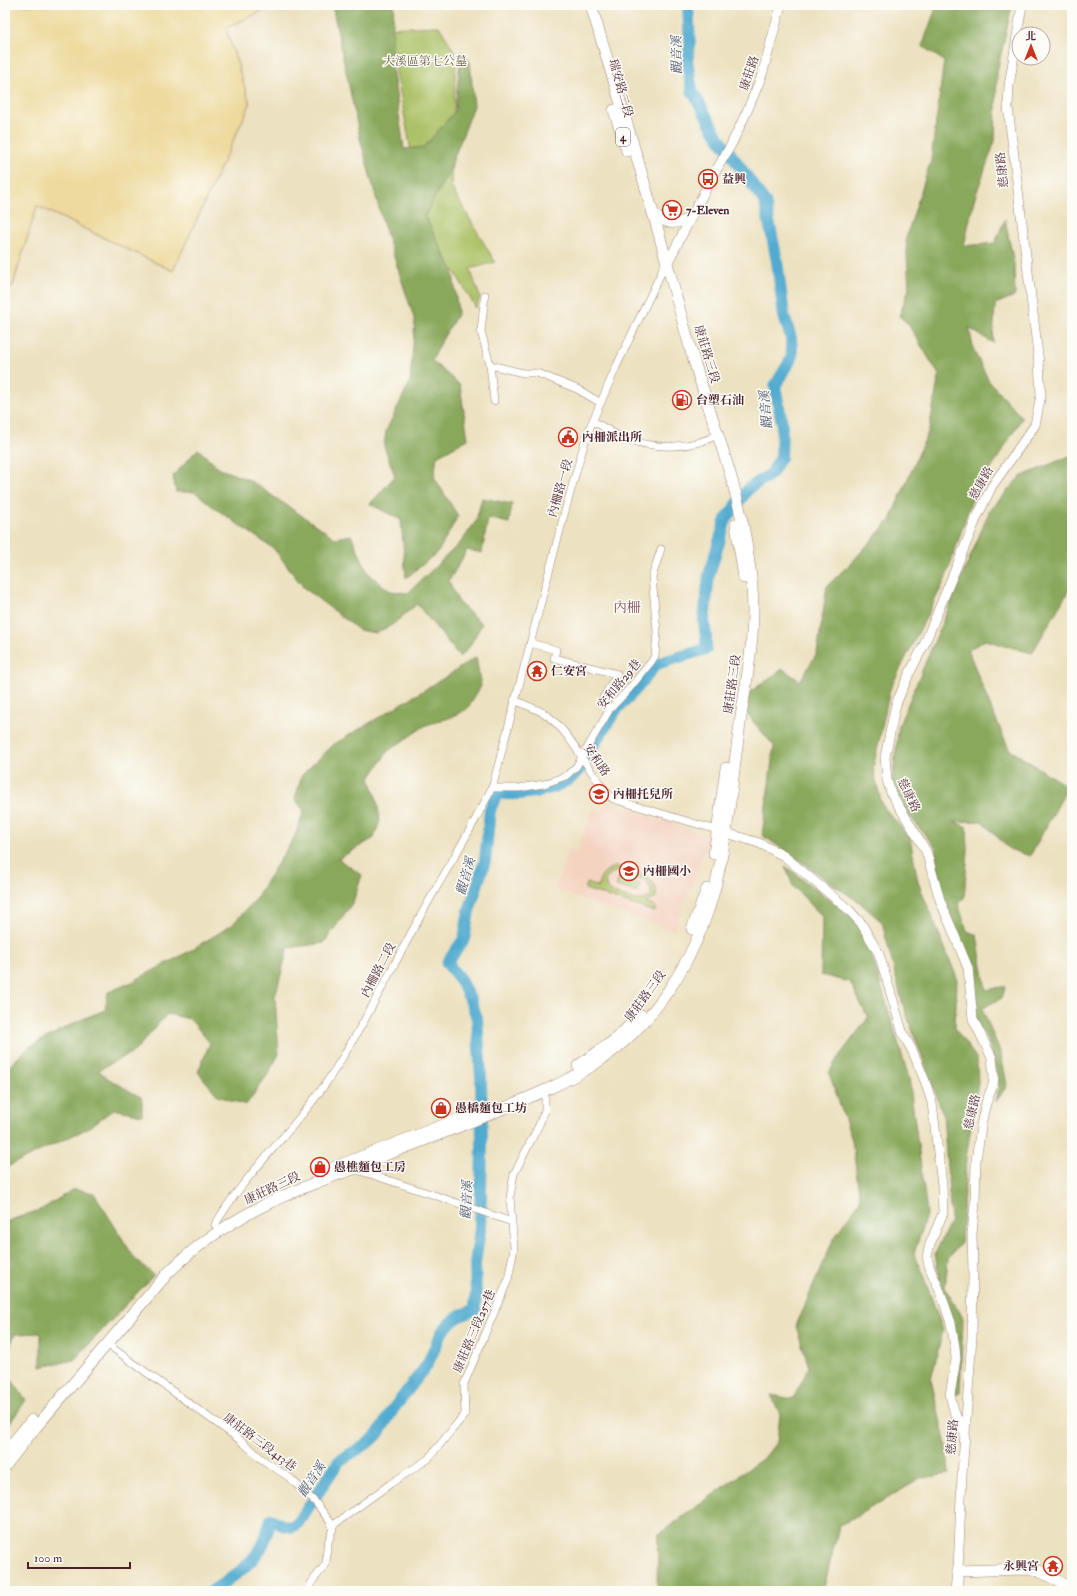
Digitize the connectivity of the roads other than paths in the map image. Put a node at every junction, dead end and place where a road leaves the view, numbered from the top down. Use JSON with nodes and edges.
{"nodes":[{"id":1,"x":584,"y":5,"type":"edge"},
{"id":2,"x":591,"y":5,"type":"edge"},
{"id":3,"x":781,"y":5,"type":"edge"},
{"id":4,"x":1022,"y":5,"type":"edge"},
{"id":5,"x":653,"y":210,"type":"junction"},
{"id":6,"x":692,"y":215,"type":"junction"},
{"id":7,"x":665,"y":266,"type":"junction"},
{"id":8,"x":485,"y":295,"type":"dead end"},
{"id":9,"x":490,"y":365,"type":"junction"},
{"id":10,"x":494,"y":401,"type":"dead end"},
{"id":11,"x":601,"y":403,"type":"junction"},
{"id":12,"x":593,"y":421,"type":"junction"},
{"id":13,"x":716,"y":436,"type":"junction"},
{"id":14,"x":661,"y":549,"type":"dead end"},
{"id":15,"x":530,"y":643,"type":"junction"},
{"id":16,"x":514,"y":700,"type":"junction"},
{"id":17,"x":610,"y":709,"type":"junction"},
{"id":18,"x":582,"y":757,"type":"junction"},
{"id":19,"x":491,"y":788,"type":"junction"},
{"id":20,"x":721,"y":831,"type":"junction"},
{"id":21,"x":543,"y":1092,"type":"junction"},
{"id":22,"x":354,"y":1168,"type":"junction"},
{"id":23,"x":512,"y":1222,"type":"junction"},
{"id":24,"x":215,"y":1225,"type":"junction"},
{"id":25,"x":108,"y":1344,"type":"junction"},
{"id":26,"x":965,"y":1434,"type":"junction"},
{"id":27,"x":5,"y":1452,"type":"edge"},
{"id":28,"x":5,"y":1466,"type":"edge"},
{"id":29,"x":332,"y":1526,"type":"junction"},
{"id":30,"x":958,"y":1571,"type":"junction"},
{"id":31,"x":309,"y":1591,"type":"edge"},
{"id":32,"x":956,"y":1591,"type":"edge"},
{"id":33,"x":1069,"y":1591,"type":"edge"}],
"edges":[{"from":1,"to":7,"type":"main road","name":"瑞安路二段","number":"4"},
{"from":2,"to":5,"type":"main road","name":"瑞安路二段","number":"4"},
{"from":3,"to":6,"type":"street","name":"康莊路"},
{"from":4,"to":26,"type":"street","name":"慈康路"},
{"from":5,"to":6,"type":"street"},
{"from":5,"to":7,"type":"main road","number":"4"},
{"from":6,"to":7,"type":"street"},
{"from":7,"to":11,"type":"street","name":"內柵路一段"},
{"from":7,"to":13,"type":"main road","name":"康莊路三段","number":"4"},
{"from":8,"to":9,"type":"street"},
{"from":9,"to":10,"type":"street"},
{"from":9,"to":11,"type":"street"},
{"from":11,"to":12,"type":"street","name":"內柵路一段"},
{"from":12,"to":13,"type":"street"},
{"from":12,"to":15,"type":"street","name":"內柵路一段"},
{"from":13,"to":20,"type":"main road","name":"康莊路三段","number":"4"},
{"from":14,"to":17,"type":"street","name":"安和路29巷"},
{"from":15,"to":16,"type":"street","name":"內柵路一段"},
{"from":15,"to":17,"type":"street"},
{"from":16,"to":18,"type":"street","name":"安和路"},
{"from":16,"to":19,"type":"street","name":"內柵路二段"},
{"from":17,"to":18,"type":"street","name":"安和路29巷"},
{"from":18,"to":19,"type":"street","name":"安和路29巷"},
{"from":18,"to":20,"type":"street","name":"安和路"},
{"from":19,"to":24,"type":"street","name":"內柵路二段"},
{"from":20,"to":21,"type":"main road","name":"康莊路三段","number":"4"},
{"from":20,"to":24,"type":"main road","name":"康莊路三段","number":"4"},
{"from":20,"to":26,"type":"street"},
{"from":21,"to":22,"type":"main road","name":"康莊路三段","number":"4"},
{"from":21,"to":23,"type":"street","name":"康莊路三段257巷"},
{"from":22,"to":23,"type":"street"},
{"from":22,"to":25,"type":"main road","name":"康莊路三段","number":"4"},
{"from":23,"to":29,"type":"street","name":"康莊路三段257巷"},
{"from":24,"to":27,"type":"main road","name":"康莊路三段","number":"4"},
{"from":25,"to":28,"type":"main road","name":"康莊路三段","number":"4"},
{"from":25,"to":29,"type":"street","name":"康莊路三段413巷"},
{"from":26,"to":30,"type":"street","name":"慈康路"},
{"from":29,"to":31,"type":"street"},
{"from":30,"to":32,"type":"main road","name":"慈康路"},
{"from":30,"to":33,"type":"main road"}]}
